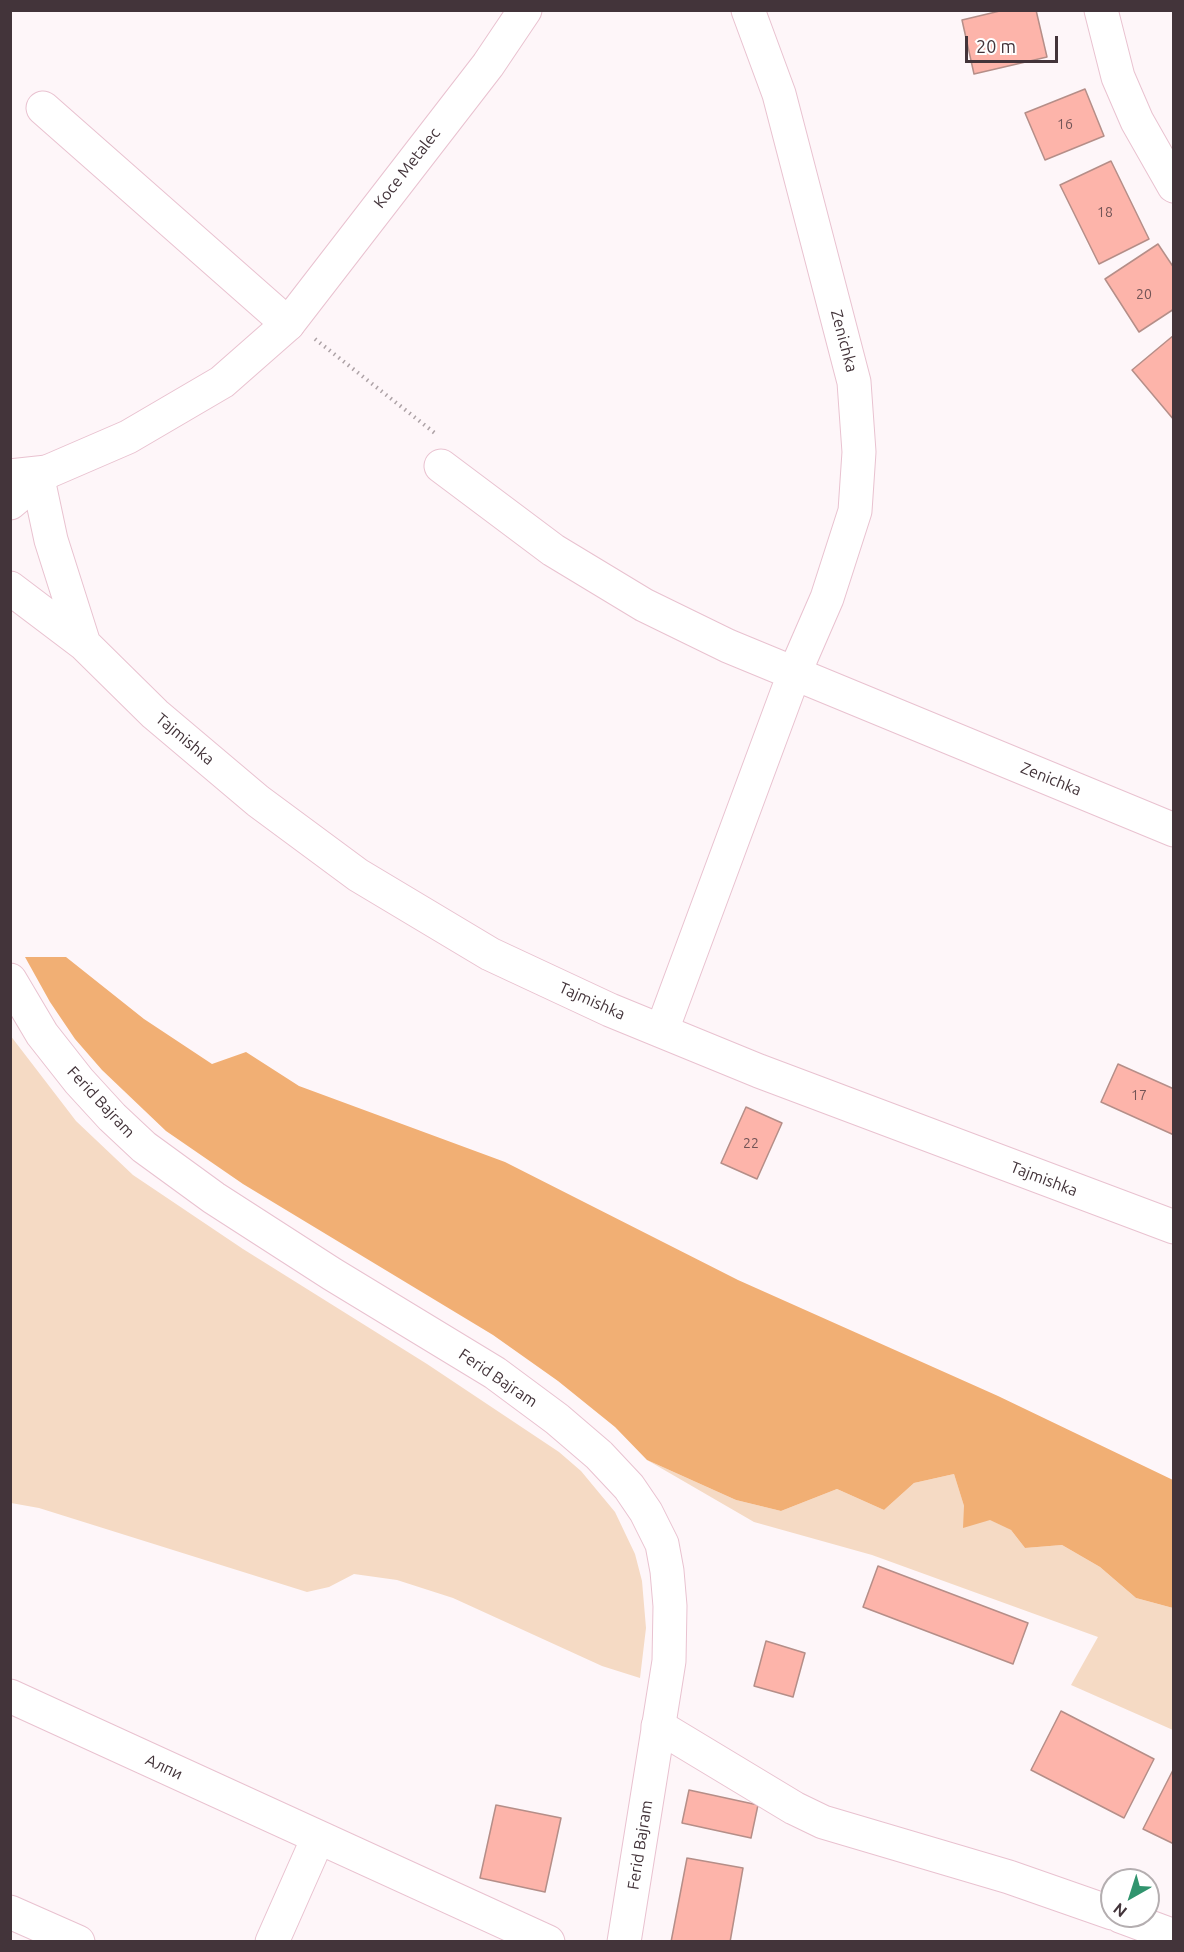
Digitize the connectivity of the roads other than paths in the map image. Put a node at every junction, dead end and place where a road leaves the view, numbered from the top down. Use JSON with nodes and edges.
{"nodes":[{"id":1,"x":525,"y":10,"type":"edge"},
{"id":2,"x":748,"y":10,"type":"edge"},
{"id":3,"x":1101,"y":10,"type":"edge"},
{"id":4,"x":43,"y":108,"type":"dead end"},
{"id":5,"x":1173,"y":186,"type":"edge"},
{"id":6,"x":288,"y":324,"type":"junction"},
{"id":7,"x":441,"y":466,"type":"road end"},
{"id":8,"x":32,"y":476,"type":"edge"},
{"id":9,"x":10,"y":503,"type":"edge"},
{"id":10,"x":10,"y":588,"type":"edge"},
{"id":11,"x":84,"y":644,"type":"junction"},
{"id":12,"x":794,"y":674,"type":"junction"},
{"id":13,"x":1173,"y":830,"type":"edge"},
{"id":14,"x":10,"y":980,"type":"edge"},
{"id":15,"x":662,"y":1030,"type":"junction"},
{"id":16,"x":1173,"y":1227,"type":"edge"},
{"id":17,"x":10,"y":1696,"type":"edge"},
{"id":18,"x":658,"y":1726,"type":"junction"},
{"id":19,"x":318,"y":1838,"type":"junction"},
{"id":20,"x":1100,"y":1909,"type":"edge"},
{"id":21,"x":10,"y":1912,"type":"edge"},
{"id":22,"x":1152,"y":1928,"type":"edge"},
{"id":23,"x":1173,"y":1936,"type":"edge"},
{"id":24,"x":78,"y":1941,"type":"edge"},
{"id":25,"x":272,"y":1941,"type":"edge"},
{"id":26,"x":548,"y":1941,"type":"edge"},
{"id":27,"x":624,"y":1941,"type":"edge"}],
"edges":[{"from":1,"to":6,"type":"street","name":"Koce Metalec"},
{"from":2,"to":12,"type":"street","name":"Zenichka"},
{"from":3,"to":5,"type":"street"},
{"from":4,"to":6,"type":"street"},
{"from":6,"to":8,"type":"street","name":"Koce Metalec"},
{"from":7,"to":12,"type":"street","name":"Zenichka"},
{"from":8,"to":9,"type":"street","name":"Koce Metalec"},
{"from":8,"to":11,"type":"street","name":"Tajmishka"},
{"from":10,"to":11,"type":"street","name":"Tajmishka"},
{"from":11,"to":15,"type":"street","name":"Tajmishka"},
{"from":12,"to":13,"type":"street","name":"Zenichka"},
{"from":12,"to":15,"type":"street","name":"Zenichka"},
{"from":14,"to":18,"type":"street","name":"Ferid Bajram"},
{"from":15,"to":16,"type":"street","name":"Tajmishka"},
{"from":17,"to":19,"type":"street","name":"Алпи"},
{"from":18,"to":20,"type":"street"},
{"from":18,"to":27,"type":"street","name":"Ferid Bajram"},
{"from":19,"to":25,"type":"street"},
{"from":19,"to":26,"type":"street","name":"Алпи"},
{"from":21,"to":24,"type":"street"},
{"from":22,"to":23,"type":"street"}]}
